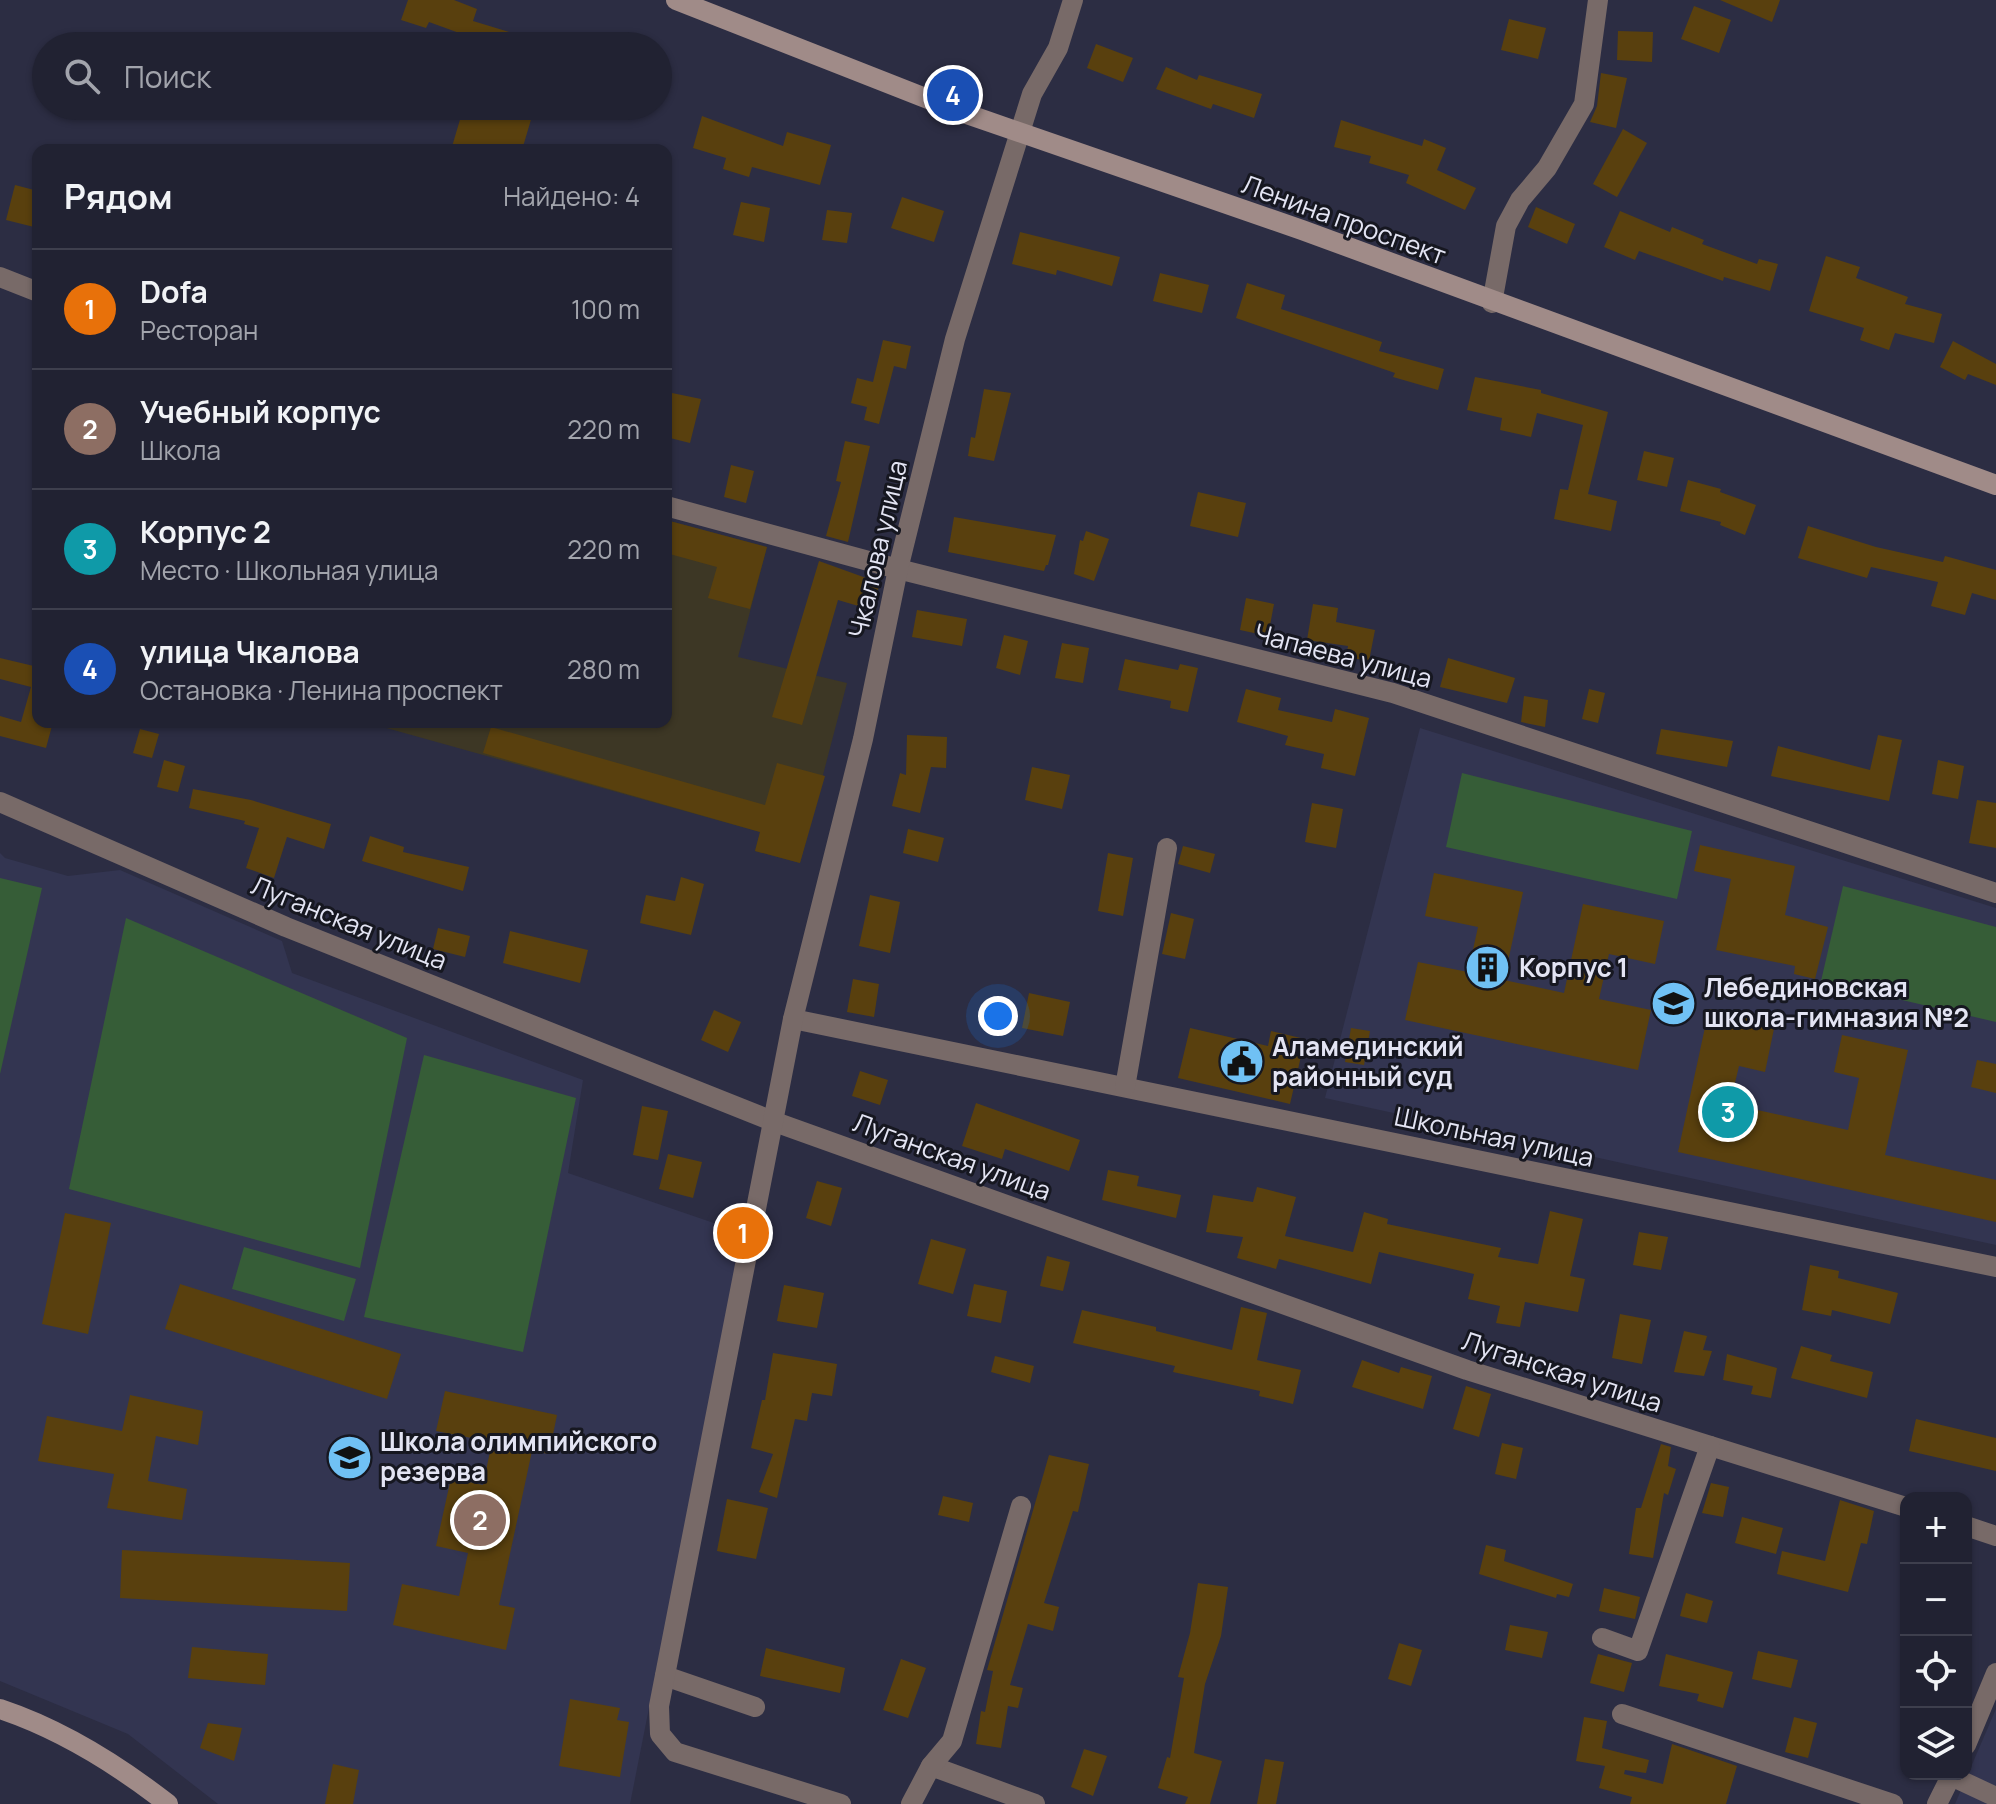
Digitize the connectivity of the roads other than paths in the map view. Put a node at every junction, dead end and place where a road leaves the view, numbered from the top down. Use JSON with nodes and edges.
{"nodes":[{"id":1,"x":676,"y":0,"type":"edge"},
{"id":2,"x":1073,"y":0,"type":"edge"},
{"id":3,"x":1598,"y":0,"type":"edge"},
{"id":4,"x":1019,"y":133,"type":"junction"},
{"id":5,"x":0,"y":277,"type":"edge"},
{"id":6,"x":32,"y":290,"type":"edge"},
{"id":7,"x":1492,"y":303,"type":"junction"},
{"id":8,"x":1996,"y":485,"type":"edge"},
{"id":9,"x":672,"y":508,"type":"edge"},
{"id":10,"x":898,"y":569,"type":"junction"},
{"id":11,"x":0,"y":802,"type":"edge"},
{"id":12,"x":1167,"y":848,"type":"dead end"},
{"id":13,"x":1996,"y":893,"type":"edge"},
{"id":14,"x":793,"y":1019,"type":"junction"},
{"id":15,"x":1125,"y":1087,"type":"junction"},
{"id":16,"x":775,"y":1122,"type":"junction"},
{"id":17,"x":1996,"y":1267,"type":"edge"},
{"id":18,"x":1710,"y":1446,"type":"junction"},
{"id":19,"x":1900,"y":1505,"type":"edge"},
{"id":20,"x":1021,"y":1506,"type":"dead end"},
{"id":21,"x":1972,"y":1528,"type":"edge"},
{"id":22,"x":1996,"y":1536,"type":"edge"},
{"id":23,"x":1602,"y":1638,"type":"dead end"},
{"id":24,"x":1996,"y":1673,"type":"edge"},
{"id":25,"x":665,"y":1676,"type":"junction"},
{"id":26,"x":755,"y":1707,"type":"dead end"},
{"id":27,"x":0,"y":1709,"type":"edge"},
{"id":28,"x":1622,"y":1714,"type":"dead end"},
{"id":29,"x":1972,"y":1731,"type":"edge"},
{"id":30,"x":931,"y":1766,"type":"junction"},
{"id":31,"x":1949,"y":1780,"type":"edge"},
{"id":32,"x":1960,"y":1780,"type":"edge"},
{"id":33,"x":1993,"y":1799,"type":"edge"},
{"id":34,"x":168,"y":1804,"type":"edge"},
{"id":35,"x":841,"y":1804,"type":"edge"},
{"id":36,"x":911,"y":1804,"type":"edge"},
{"id":37,"x":1035,"y":1804,"type":"edge"},
{"id":38,"x":1893,"y":1804,"type":"edge"},
{"id":39,"x":1937,"y":1804,"type":"edge"}],
"edges":[{"from":1,"to":4,"type":"main road","name":"Ленина проспект"},
{"from":2,"to":4,"type":"street","name":"Чкалова улица"},
{"from":3,"to":7,"type":"street"},
{"from":4,"to":7,"type":"main road","name":"Ленина проспект"},
{"from":4,"to":10,"type":"street","name":"Чкалова улица"},
{"from":5,"to":6,"type":"street"},
{"from":7,"to":8,"type":"main road","name":"Ленина проспект"},
{"from":9,"to":10,"type":"street","name":"Чапаева улица"},
{"from":10,"to":13,"type":"street","name":"Чапаева улица"},
{"from":10,"to":14,"type":"street","name":"Чкалова улица"},
{"from":11,"to":16,"type":"street","name":"Луганская улица"},
{"from":12,"to":15,"type":"street"},
{"from":14,"to":15,"type":"street","name":"Школьная улица"},
{"from":14,"to":16,"type":"street","name":"Чкалова улица"},
{"from":15,"to":17,"type":"street","name":"Школьная улица"},
{"from":16,"to":18,"type":"street","name":"Луганская улица"},
{"from":16,"to":25,"type":"street","name":"Чкалова улица"},
{"from":18,"to":19,"type":"street","name":"Луганская улица"},
{"from":18,"to":23,"type":"street"},
{"from":20,"to":30,"type":"street"},
{"from":21,"to":22,"type":"street"},
{"from":24,"to":29,"type":"street"},
{"from":25,"to":26,"type":"street"},
{"from":25,"to":35,"type":"street","name":"Чкалова улица"},
{"from":27,"to":34,"type":"main road"},
{"from":28,"to":38,"type":"street"},
{"from":30,"to":36,"type":"street"},
{"from":30,"to":37,"type":"street"},
{"from":31,"to":39,"type":"street"},
{"from":32,"to":33,"type":"street"}]}
